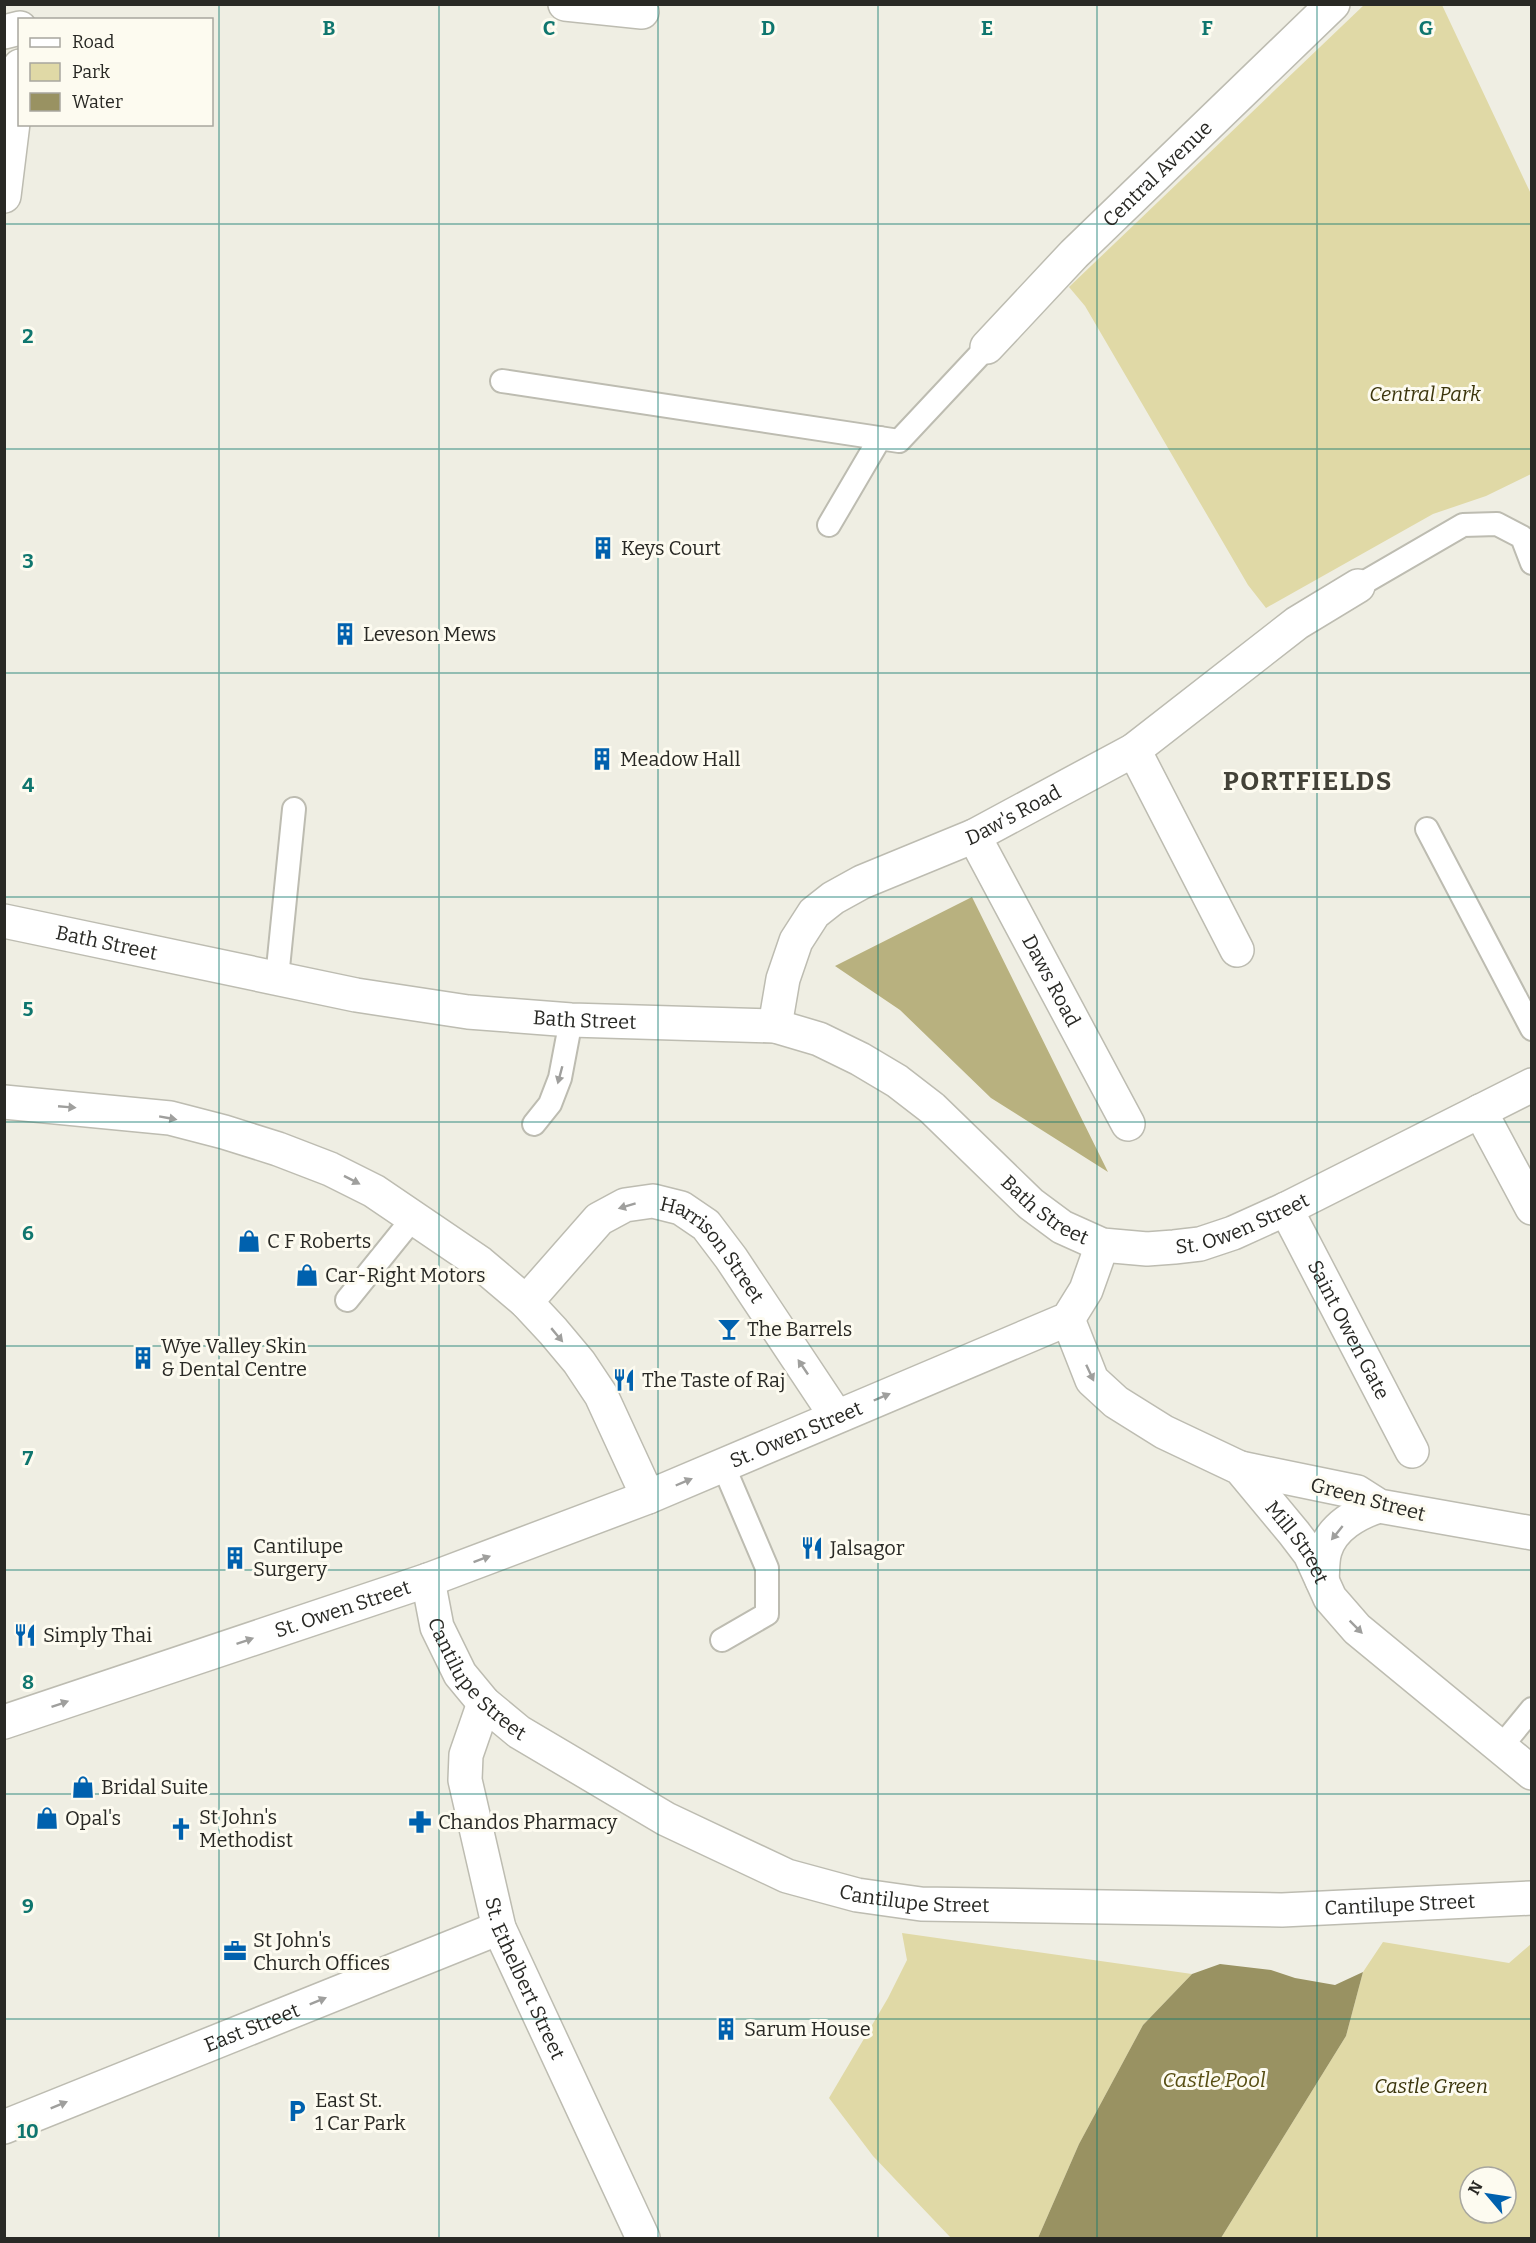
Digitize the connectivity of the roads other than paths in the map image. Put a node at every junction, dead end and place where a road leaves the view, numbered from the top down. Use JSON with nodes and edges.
{"nodes":[{"id":1,"x":565,"y":4,"type":"edge"},
{"id":2,"x":1333,"y":4,"type":"edge"},
{"id":3,"x":642,"y":12,"type":"dead end"},
{"id":4,"x":18,"y":82,"type":"edge"},
{"id":5,"x":4,"y":196,"type":"edge"},
{"id":6,"x":987,"y":347,"type":"joint"},
{"id":7,"x":502,"y":381,"type":"dead end"},
{"id":8,"x":880,"y":438,"type":"junction"},
{"id":9,"x":829,"y":525,"type":"dead end"},
{"id":10,"x":1532,"y":563,"type":"edge"},
{"id":11,"x":1358,"y":586,"type":"joint"},
{"id":12,"x":1134,"y":750,"type":"junction"},
{"id":13,"x":294,"y":809,"type":"dead end"},
{"id":14,"x":1427,"y":830,"type":"dead end"},
{"id":15,"x":974,"y":836,"type":"junction"},
{"id":16,"x":4,"y":921,"type":"edge"},
{"id":17,"x":1237,"y":950,"type":"dead end"},
{"id":18,"x":277,"y":978,"type":"junction"},
{"id":19,"x":571,"y":1020,"type":"junction"},
{"id":20,"x":776,"y":1026,"type":"junction"},
{"id":21,"x":1532,"y":1029,"type":"edge"},
{"id":22,"x":1532,"y":1085,"type":"edge"},
{"id":23,"x":14,"y":1103,"type":"edge"},
{"id":24,"x":1480,"y":1111,"type":"junction"},
{"id":25,"x":534,"y":1124,"type":"dead end"},
{"id":26,"x":1128,"y":1124,"type":"dead end"},
{"id":27,"x":1532,"y":1208,"type":"edge"},
{"id":28,"x":1286,"y":1209,"type":"junction"},
{"id":29,"x":414,"y":1217,"type":"junction"},
{"id":30,"x":1102,"y":1245,"type":"junction"},
{"id":31,"x":347,"y":1300,"type":"dead end"},
{"id":32,"x":526,"y":1302,"type":"junction"},
{"id":33,"x":1068,"y":1319,"type":"junction"},
{"id":34,"x":836,"y":1416,"type":"junction"},
{"id":35,"x":1412,"y":1451,"type":"dead end"},
{"id":36,"x":723,"y":1465,"type":"junction"},
{"id":37,"x":1240,"y":1468,"type":"junction"},
{"id":38,"x":648,"y":1497,"type":"junction"},
{"id":39,"x":1379,"y":1506,"type":"junction"},
{"id":40,"x":1532,"y":1533,"type":"edge"},
{"id":41,"x":428,"y":1580,"type":"junction"},
{"id":42,"x":1322,"y":1580,"type":"junction"},
{"id":43,"x":722,"y":1640,"type":"dead end"},
{"id":44,"x":484,"y":1703,"type":"junction"},
{"id":45,"x":1532,"y":1708,"type":"edge"},
{"id":46,"x":4,"y":1722,"type":"edge"},
{"id":47,"x":1500,"y":1748,"type":"junction"},
{"id":48,"x":1532,"y":1773,"type":"edge"},
{"id":49,"x":1532,"y":1898,"type":"edge"},
{"id":50,"x":499,"y":1928,"type":"junction"},
{"id":51,"x":4,"y":2127,"type":"edge"},
{"id":52,"x":644,"y":2238,"type":"edge"}],
"edges":[{"from":1,"to":3,"type":"main road"},
{"from":2,"to":6,"type":"main road","name":"Central Avenue"},
{"from":4,"to":5,"type":"main road"},
{"from":6,"to":8,"type":"lane"},
{"from":7,"to":8,"type":"lane"},
{"from":8,"to":9,"type":"lane"},
{"from":10,"to":11,"type":"lane"},
{"from":11,"to":12,"type":"main road","name":"Daw's Road"},
{"from":12,"to":15,"type":"main road","name":"Daw's Road"},
{"from":12,"to":17,"type":"main road"},
{"from":13,"to":18,"type":"lane"},
{"from":14,"to":21,"type":"lane"},
{"from":15,"to":20,"type":"main road","name":"Daw's Road"},
{"from":15,"to":26,"type":"main road","name":"Daws Road"},
{"from":16,"to":18,"type":"main road","name":"Bath Street"},
{"from":18,"to":19,"type":"main road","name":"Bath Street"},
{"from":19,"to":20,"type":"main road","name":"Bath Street"},
{"from":19,"to":25,"type":"lane","one_way":true},
{"from":20,"to":30,"type":"main road","name":"Bath Street"},
{"from":22,"to":24,"type":"main road","name":"St. Owen Street"},
{"from":23,"to":29,"type":"main road","one_way":true},
{"from":24,"to":27,"type":"main road"},
{"from":24,"to":28,"type":"main road","name":"St. Owen Street"},
{"from":28,"to":30,"type":"main road","name":"St. Owen Street"},
{"from":28,"to":35,"type":"main road","name":"Saint Owen Gate"},
{"from":29,"to":31,"type":"lane"},
{"from":29,"to":32,"type":"main road"},
{"from":30,"to":33,"type":"main road"},
{"from":34,"to":32,"type":"main road","name":"Harrison Street","one_way":true},
{"from":32,"to":38,"type":"main road","one_way":true},
{"from":34,"to":33,"type":"main road","name":"St. Owen Street","one_way":true},
{"from":33,"to":37,"type":"main road","name":"Mill Street","one_way":true},
{"from":34,"to":36,"type":"main road","name":"St. Owen Street"},
{"from":38,"to":36,"type":"main road","name":"St. Owen Street","one_way":true},
{"from":36,"to":43,"type":"lane"},
{"from":37,"to":39,"type":"main road","name":"Green Street"},
{"from":37,"to":42,"type":"main road","name":"Mill Street"},
{"from":41,"to":38,"type":"main road","name":"St. Owen Street","one_way":true},
{"from":39,"to":40,"type":"main road","name":"Green Street"},
{"from":39,"to":42,"type":"main road","one_way":true},
{"from":41,"to":44,"type":"main road","name":"Cantilupe Street"},
{"from":46,"to":41,"type":"main road","name":"St. Owen Street","one_way":true},
{"from":42,"to":47,"type":"main road","name":"Mill Street","one_way":true},
{"from":44,"to":49,"type":"main road","name":"Cantilupe Street"},
{"from":44,"to":50,"type":"main road","name":"St. Ethelbert Street"},
{"from":45,"to":47,"type":"lane"},
{"from":47,"to":48,"type":"main road","name":"Mill Street"},
{"from":51,"to":50,"type":"main road","name":"East Street","one_way":true},
{"from":50,"to":52,"type":"main road","name":"St. Ethelbert Street"}]}
